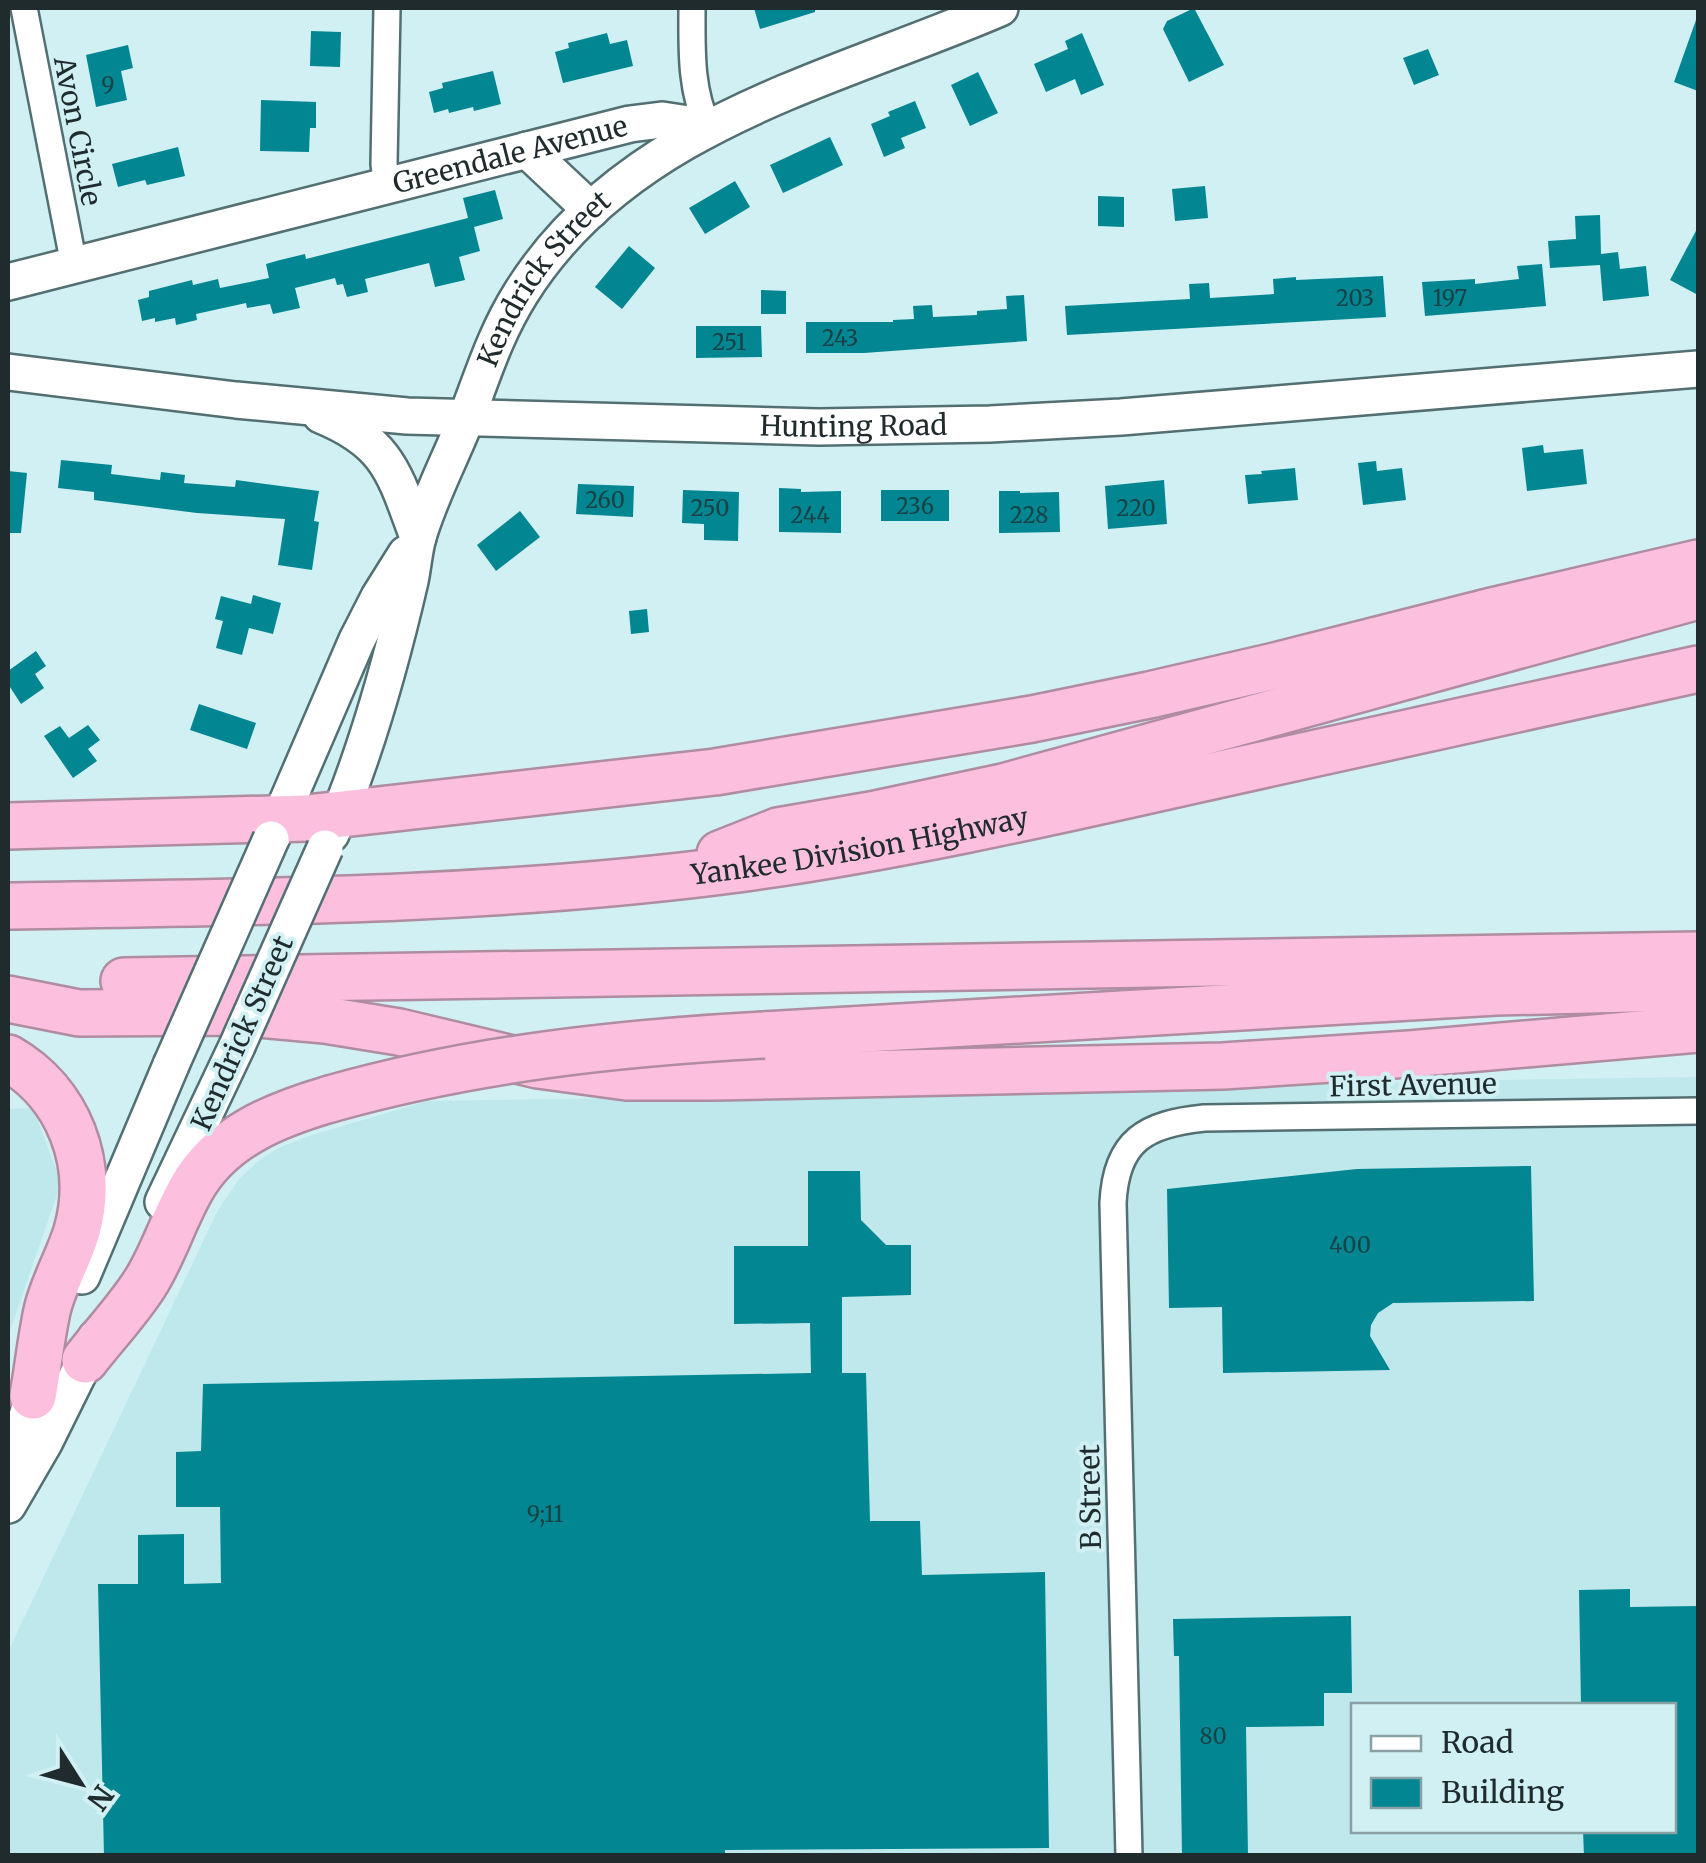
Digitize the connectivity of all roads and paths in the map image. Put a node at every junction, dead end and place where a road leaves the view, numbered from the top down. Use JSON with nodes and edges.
{"nodes":[{"id":1,"x":24,"y":8,"type":"edge"},
{"id":2,"x":387,"y":8,"type":"edge"},
{"id":3,"x":692,"y":8,"type":"edge"},
{"id":4,"x":1000,"y":8,"type":"edge"},
{"id":5,"x":708,"y":128,"type":"junction"},
{"id":6,"x":527,"y":150,"type":"junction"},
{"id":7,"x":387,"y":186,"type":"junction"},
{"id":8,"x":591,"y":210,"type":"junction"},
{"id":9,"x":74,"y":266,"type":"junction"},
{"id":10,"x":8,"y":282,"type":"edge"},
{"id":11,"x":1698,"y":369,"type":"edge"},
{"id":12,"x":8,"y":372,"type":"edge"},
{"id":13,"x":298,"y":407,"type":"junction"},
{"id":14,"x":466,"y":419,"type":"junction"},
{"id":15,"x":418,"y":537,"type":"junction"},
{"id":16,"x":1698,"y":564,"type":"edge"},
{"id":17,"x":1698,"y":596,"type":"edge"},
{"id":18,"x":1698,"y":669,"type":"edge"},
{"id":19,"x":8,"y":826,"type":"edge"},
{"id":20,"x":275,"y":830,"type":"junction"},
{"id":21,"x":332,"y":832,"type":"junction"},
{"id":22,"x":658,"y":878,"type":"junction"},
{"id":23,"x":8,"y":906,"type":"edge"},
{"id":24,"x":1698,"y":956,"type":"edge"},
{"id":25,"x":8,"y":983,"type":"edge"},
{"id":26,"x":1698,"y":983,"type":"edge"},
{"id":27,"x":8,"y":999,"type":"edge"},
{"id":28,"x":1698,"y":1029,"type":"edge"},
{"id":29,"x":8,"y":1058,"type":"edge"},
{"id":30,"x":1698,"y":1111,"type":"edge"},
{"id":31,"x":1135,"y":1142,"type":"joint"},
{"id":32,"x":85,"y":1360,"type":"junction"},
{"id":33,"x":34,"y":1396,"type":"junction"},
{"id":34,"x":8,"y":1468,"type":"edge"},
{"id":35,"x":8,"y":1505,"type":"edge"},
{"id":36,"x":1129,"y":1856,"type":"edge"}],
"edges":[{"from":1,"to":9,"type":"street","name":"Avon Circle"},
{"from":2,"to":7,"type":"street"},
{"from":3,"to":5,"type":"street"},
{"from":4,"to":5,"type":"main road"},
{"from":5,"to":6,"type":"main road","name":"Greendale Avenue"},
{"from":5,"to":8,"type":"main road","name":"Kendrick Street"},
{"from":6,"to":7,"type":"main road","name":"Greendale Avenue"},
{"from":6,"to":8,"type":"main road"},
{"from":7,"to":9,"type":"main road","name":"Greendale Avenue"},
{"from":8,"to":14,"type":"main road","name":"Kendrick Street"},
{"from":9,"to":10,"type":"main road","name":"Greendale Avenue"},
{"from":11,"to":14,"type":"main road","name":"Hunting Road"},
{"from":12,"to":13,"type":"main road","name":"Hunting Road"},
{"from":13,"to":14,"type":"main road","name":"Hunting Road"},
{"from":13,"to":15,"type":"main road"},
{"from":14,"to":15,"type":"main road","name":"Kendrick Street"},
{"from":15,"to":20,"type":"main road","name":"Kendrick Street"},
{"from":15,"to":21,"type":"main road","name":"Kendrick Street"},
{"from":16,"to":21,"type":"highway"},
{"from":17,"to":22,"type":"highway"},
{"from":18,"to":22,"type":"highway","name":"Yankee Division Highway"},
{"from":19,"to":20,"type":"highway"},
{"from":20,"to":21,"type":"highway"},
{"from":20,"to":33,"type":"main road","name":"Kendrick Street","bridge":true},
{"from":21,"to":32,"type":"main road","name":"Kendrick Street","bridge":true},
{"from":22,"to":23,"type":"highway","name":"Yankee Division Highway"},
{"from":24,"to":25,"type":"highway"},
{"from":26,"to":32,"type":"highway","bridge":true},
{"from":27,"to":28,"type":"highway"},
{"from":29,"to":33,"type":"highway"},
{"from":30,"to":31,"type":"street","name":"First Avenue"},
{"from":31,"to":36,"type":"street","name":"B Street"},
{"from":32,"to":35,"type":"main road","name":"Kendrick Street"},
{"from":33,"to":34,"type":"main road","name":"Kendrick Street"}]}
